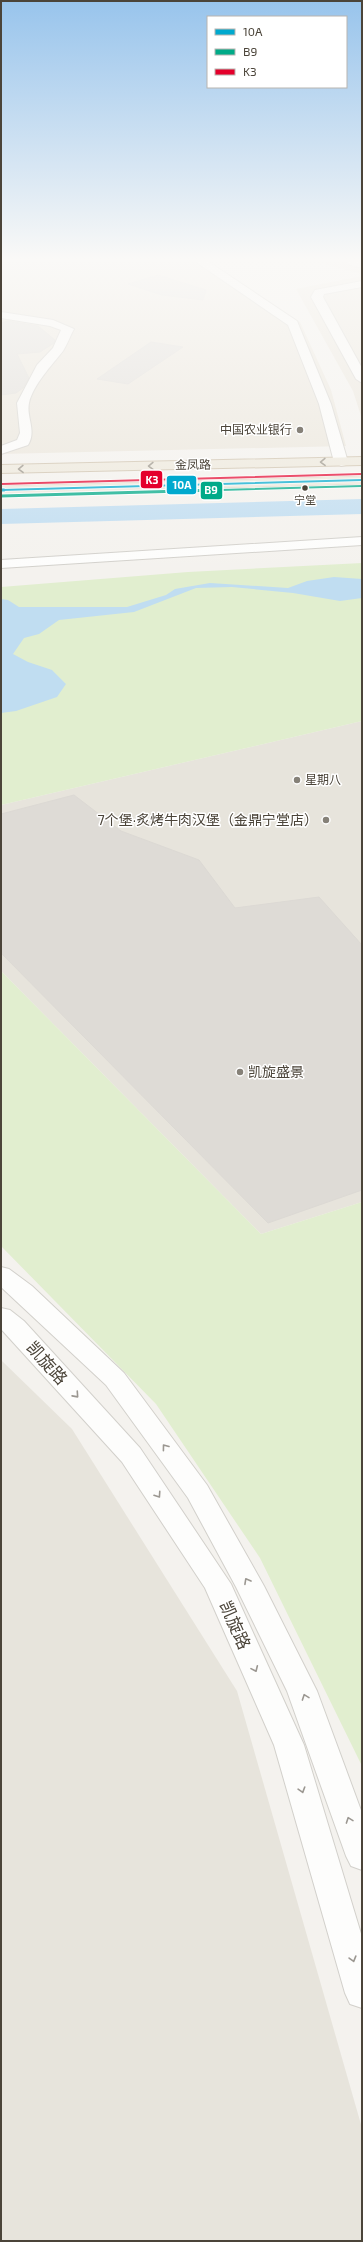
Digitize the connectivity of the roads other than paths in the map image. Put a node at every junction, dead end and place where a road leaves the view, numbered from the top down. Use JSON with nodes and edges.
{"nodes":[{"id":1,"x":42,"y":367,"type":"edge"},
{"id":2,"x":310,"y":367,"type":"edge"},
{"id":3,"x":355,"y":367,"type":"edge"},
{"id":4,"x":362,"y":379,"type":"edge"},
{"id":5,"x":1,"y":450,"type":"edge"},
{"id":6,"x":362,"y":461,"type":"edge"},
{"id":7,"x":341,"y":462,"type":"junction"},
{"id":8,"x":1,"y":469,"type":"edge"},
{"id":9,"x":362,"y":480,"type":"edge"},
{"id":10,"x":1,"y":490,"type":"edge"},
{"id":11,"x":362,"y":541,"type":"edge"},
{"id":12,"x":1,"y":564,"type":"edge"},
{"id":13,"x":1,"y":1275,"type":"edge"},
{"id":14,"x":1,"y":1316,"type":"edge"},
{"id":15,"x":362,"y":1856,"type":"edge"},
{"id":16,"x":362,"y":1993,"type":"edge"}],
"edges":[{"from":1,"to":5,"type":"street"},
{"from":2,"to":7,"type":"street"},
{"from":3,"to":4,"type":"street"},
{"from":6,"to":7,"type":"highway","name":"金凤路"},
{"from":7,"to":8,"type":"highway","name":"金凤路","one_way":true},
{"from":9,"to":10,"type":"highway","name":"金凤路"},
{"from":11,"to":12,"type":"street"},
{"from":15,"to":13,"type":"street","name":"凯旋路","one_way":true},
{"from":14,"to":16,"type":"street","name":"凯旋路","one_way":true}]}
